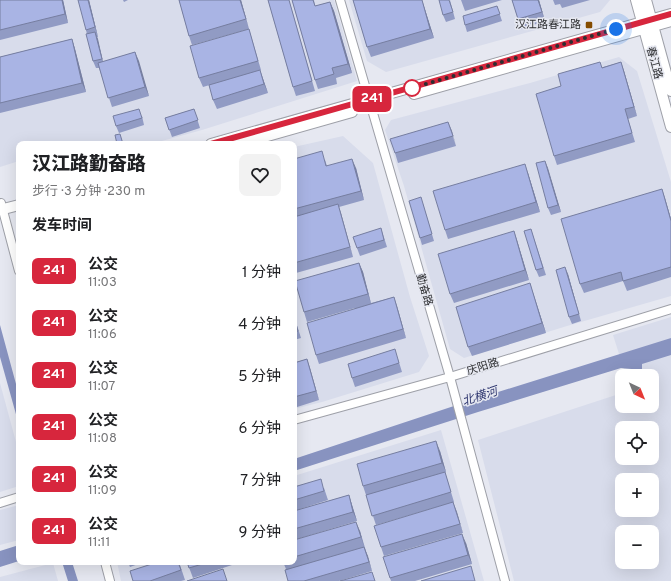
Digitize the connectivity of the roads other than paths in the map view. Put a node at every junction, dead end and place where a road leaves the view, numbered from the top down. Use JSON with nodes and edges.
{"nodes":[{"id":1,"x":340,"y":0,"type":"edge"},
{"id":2,"x":636,"y":0,"type":"edge"},
{"id":3,"x":646,"y":0,"type":"edge"},
{"id":4,"x":671,"y":14,"type":"edge"},
{"id":5,"x":671,"y":21,"type":"edge"},
{"id":6,"x":648,"y":24,"type":"junction"},
{"id":7,"x":671,"y":91,"type":"edge"},
{"id":8,"x":369,"y":104,"type":"junction"},
{"id":9,"x":671,"y":126,"type":"edge"},
{"id":10,"x":223,"y":141,"type":"edge"},
{"id":11,"x":249,"y":141,"type":"edge"},
{"id":12,"x":16,"y":200,"type":"edge"},
{"id":13,"x":16,"y":205,"type":"edge"},
{"id":14,"x":1,"y":207,"type":"edge"},
{"id":15,"x":16,"y":260,"type":"edge"},
{"id":16,"x":671,"y":309,"type":"edge"},
{"id":17,"x":450,"y":377,"type":"junction"},
{"id":18,"x":297,"y":419,"type":"edge"},
{"id":19,"x":16,"y":498,"type":"edge"},
{"id":20,"x":0,"y":503,"type":"edge"},
{"id":21,"x":106,"y":565,"type":"edge"},
{"id":22,"x":110,"y":581,"type":"edge"},
{"id":23,"x":505,"y":581,"type":"edge"}],
"edges":[{"from":1,"to":8,"type":"street","name":"勤奋路"},
{"from":2,"to":6,"type":"main road","name":"春江路"},
{"from":3,"to":6,"type":"main road","name":"春江路"},
{"from":4,"to":6,"type":"main road"},
{"from":5,"to":6,"type":"main road"},
{"from":6,"to":7,"type":"main road","name":"春江路"},
{"from":6,"to":8,"type":"main road"},
{"from":6,"to":9,"type":"main road","name":"春江路"},
{"from":8,"to":10,"type":"main road"},
{"from":8,"to":11,"type":"main road"},
{"from":8,"to":17,"type":"street","name":"勤奋路"},
{"from":12,"to":14,"type":"main road"},
{"from":13,"to":14,"type":"main road"},
{"from":14,"to":15,"type":"street"},
{"from":16,"to":17,"type":"street","name":"庆阳路"},
{"from":17,"to":18,"type":"street","name":"庆阳路"},
{"from":17,"to":23,"type":"street","name":"勤奋路"},
{"from":19,"to":20,"type":"street"},
{"from":21,"to":22,"type":"street"}]}
